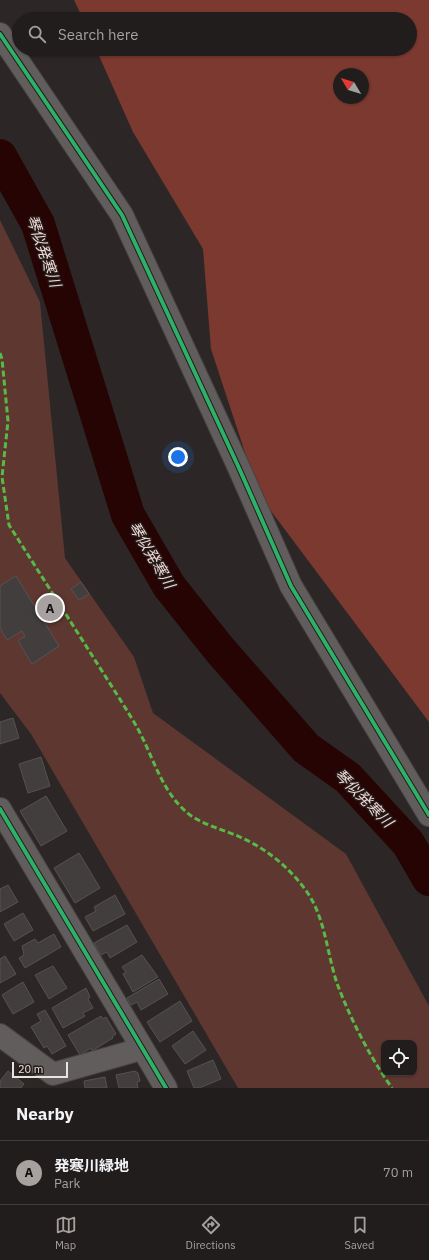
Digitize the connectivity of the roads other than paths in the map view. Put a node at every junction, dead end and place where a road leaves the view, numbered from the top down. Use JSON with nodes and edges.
{"nodes":[{"id":1,"x":0,"y":34,"type":"edge"},
{"id":2,"x":12,"y":52,"type":"edge"},
{"id":3,"x":15,"y":56,"type":"edge"},
{"id":4,"x":0,"y":809,"type":"edge"},
{"id":5,"x":429,"y":815,"type":"edge"},
{"id":6,"x":0,"y":1035,"type":"edge"},
{"id":7,"x":142,"y":1049,"type":"junction"},
{"id":8,"x":166,"y":1088,"type":"edge"}],
"edges":[{"from":1,"to":2,"type":"street"},
{"from":3,"to":5,"type":"street"},
{"from":4,"to":7,"type":"street"},
{"from":6,"to":7,"type":"street"},
{"from":7,"to":8,"type":"street"}]}
